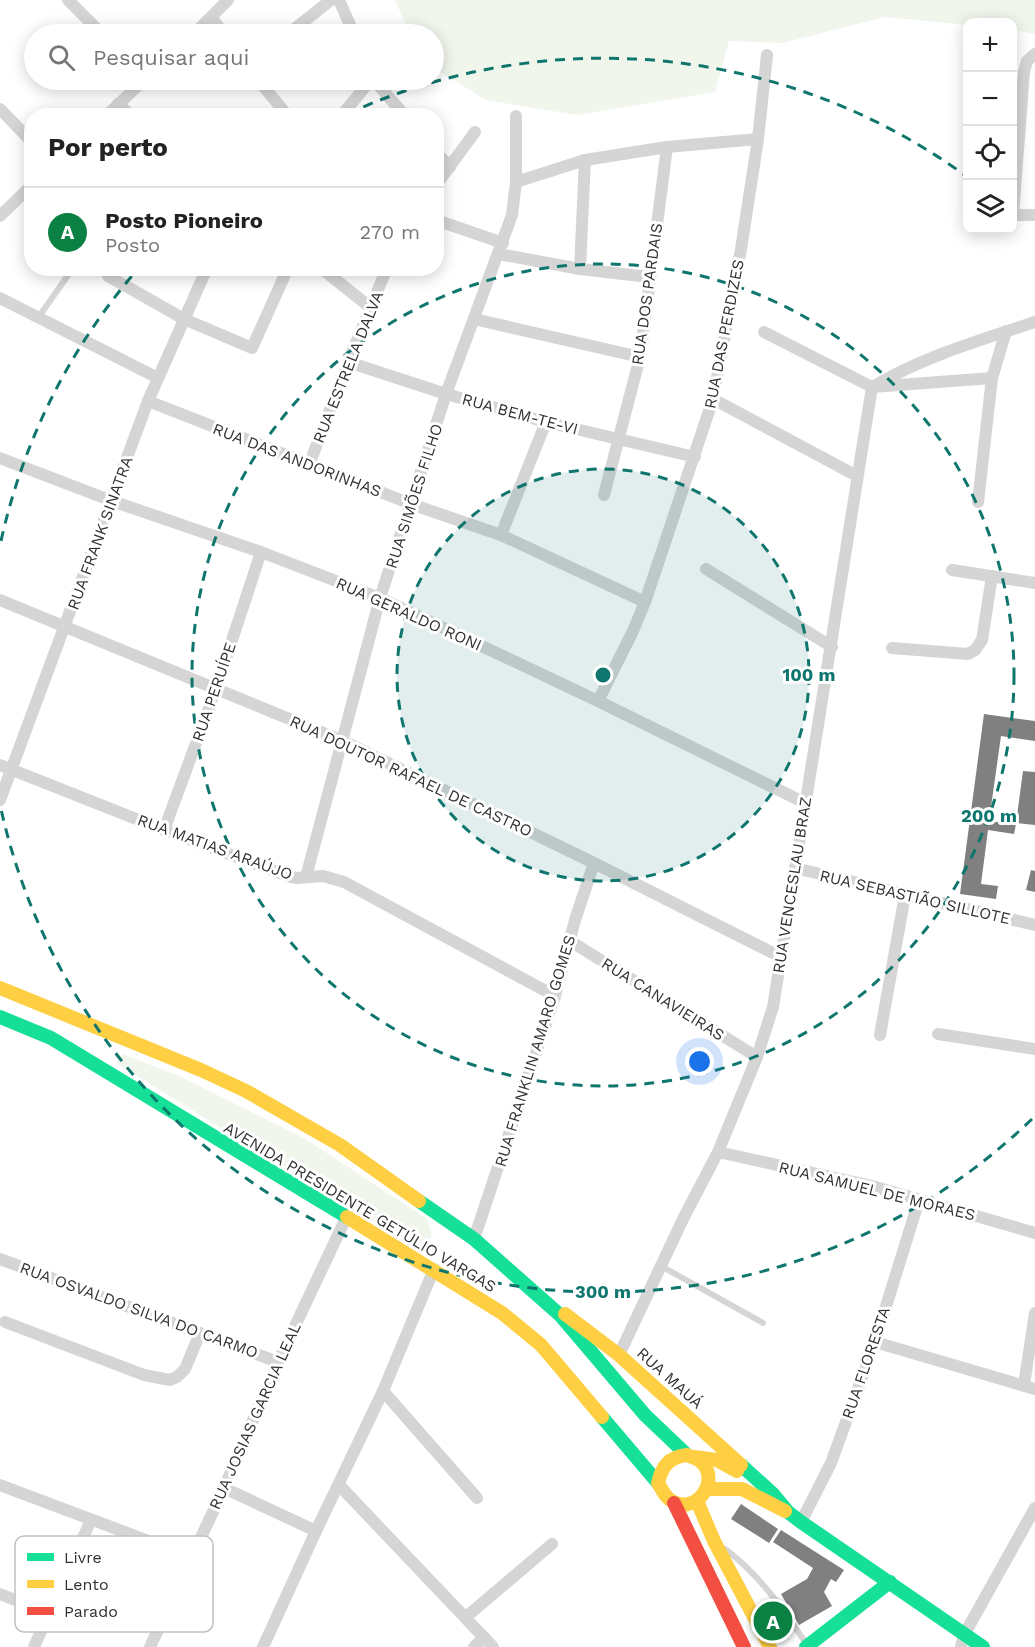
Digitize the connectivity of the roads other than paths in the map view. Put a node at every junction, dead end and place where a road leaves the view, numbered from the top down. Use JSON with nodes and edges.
{"nodes":[{"id":1,"x":68,"y":0,"type":"edge"},
{"id":2,"x":228,"y":0,"type":"edge"},
{"id":3,"x":331,"y":0,"type":"edge"},
{"id":4,"x":339,"y":0,"type":"edge"},
{"id":5,"x":212,"y":18,"type":"junction"},
{"id":6,"x":92,"y":24,"type":"edge"},
{"id":7,"x":205,"y":24,"type":"edge"},
{"id":8,"x":216,"y":24,"type":"edge"},
{"id":9,"x":301,"y":24,"type":"edge"},
{"id":10,"x":350,"y":24,"type":"edge"},
{"id":11,"x":1035,"y":54,"type":"edge"},
{"id":12,"x":767,"y":55,"type":"dead end"},
{"id":13,"x":133,"y":90,"type":"edge"},
{"id":14,"x":266,"y":90,"type":"edge"},
{"id":15,"x":364,"y":90,"type":"edge"},
{"id":16,"x":382,"y":90,"type":"edge"},
{"id":17,"x":118,"y":104,"type":"junction"},
{"id":18,"x":114,"y":108,"type":"edge"},
{"id":19,"x":123,"y":108,"type":"edge"},
{"id":20,"x":281,"y":108,"type":"edge"},
{"id":21,"x":348,"y":108,"type":"edge"},
{"id":22,"x":398,"y":108,"type":"edge"},
{"id":23,"x":0,"y":109,"type":"edge"},
{"id":24,"x":516,"y":116,"type":"dead end"},
{"id":25,"x":475,"y":132,"type":"dead end"},
{"id":26,"x":24,"y":134,"type":"edge"},
{"id":27,"x":758,"y":139,"type":"junction"},
{"id":28,"x":667,"y":147,"type":"junction"},
{"id":29,"x":585,"y":160,"type":"junction"},
{"id":30,"x":444,"y":161,"type":"edge"},
{"id":31,"x":450,"y":167,"type":"junction"},
{"id":32,"x":444,"y":175,"type":"edge"},
{"id":33,"x":1016,"y":180,"type":"edge"},
{"id":34,"x":516,"y":182,"type":"junction"},
{"id":35,"x":24,"y":193,"type":"edge"},
{"id":36,"x":1017,"y":215,"type":"edge"},
{"id":37,"x":1035,"y":215,"type":"edge"},
{"id":38,"x":0,"y":216,"type":"edge"},
{"id":39,"x":444,"y":223,"type":"edge"},
{"id":40,"x":501,"y":248,"type":"junction"},
{"id":41,"x":580,"y":269,"type":"junction"},
{"id":42,"x":67,"y":276,"type":"edge"},
{"id":43,"x":108,"y":276,"type":"edge"},
{"id":44,"x":203,"y":276,"type":"edge"},
{"id":45,"x":284,"y":276,"type":"edge"},
{"id":46,"x":331,"y":276,"type":"edge"},
{"id":47,"x":384,"y":276,"type":"edge"},
{"id":48,"x":649,"y":277,"type":"junction"},
{"id":49,"x":0,"y":298,"type":"edge"},
{"id":50,"x":371,"y":308,"type":"junction"},
{"id":51,"x":38,"y":318,"type":"junction"},
{"id":52,"x":184,"y":319,"type":"junction"},
{"id":53,"x":474,"y":320,"type":"junction"},
{"id":54,"x":1035,"y":322,"type":"edge"},
{"id":55,"x":1006,"y":331,"type":"junction"},
{"id":56,"x":764,"y":332,"type":"dead end"},
{"id":57,"x":640,"y":357,"type":"junction"},
{"id":58,"x":348,"y":362,"type":"junction"},
{"id":59,"x":158,"y":378,"type":"junction"},
{"id":60,"x":992,"y":378,"type":"junction"},
{"id":61,"x":872,"y":387,"type":"junction"},
{"id":62,"x":446,"y":394,"type":"junction"},
{"id":63,"x":713,"y":399,"type":"junction"},
{"id":64,"x":148,"y":401,"type":"junction"},
{"id":65,"x":546,"y":422,"type":"junction"},
{"id":66,"x":620,"y":440,"type":"junction"},
{"id":67,"x":695,"y":457,"type":"junction"},
{"id":68,"x":0,"y":458,"type":"edge"},
{"id":69,"x":309,"y":465,"type":"junction"},
{"id":70,"x":857,"y":476,"type":"junction"},
{"id":71,"x":604,"y":495,"type":"dead end"},
{"id":72,"x":112,"y":501,"type":"junction"},
{"id":73,"x":978,"y":502,"type":"dead end"},
{"id":74,"x":411,"y":504,"type":"junction"},
{"id":75,"x":501,"y":535,"type":"junction"},
{"id":76,"x":261,"y":552,"type":"junction"},
{"id":77,"x":706,"y":569,"type":"dead end"},
{"id":78,"x":951,"y":570,"type":"dead end"},
{"id":79,"x":992,"y":576,"type":"junction"},
{"id":80,"x":1035,"y":583,"type":"edge"},
{"id":81,"x":380,"y":598,"type":"junction"},
{"id":82,"x":0,"y":600,"type":"edge"},
{"id":83,"x":645,"y":602,"type":"junction"},
{"id":84,"x":65,"y":626,"type":"junction"},
{"id":85,"x":832,"y":647,"type":"junction"},
{"id":86,"x":892,"y":648,"type":"dead end"},
{"id":87,"x":216,"y":689,"type":"junction"},
{"id":88,"x":598,"y":701,"type":"junction"},
{"id":89,"x":344,"y":741,"type":"junction"},
{"id":90,"x":5,"y":767,"type":"edge"},
{"id":91,"x":0,"y":800,"type":"edge"},
{"id":92,"x":805,"y":803,"type":"junction"},
{"id":93,"x":164,"y":830,"type":"junction"},
{"id":94,"x":594,"y":863,"type":"junction"},
{"id":95,"x":795,"y":868,"type":"junction"},
{"id":96,"x":306,"y":878,"type":"junction"},
{"id":97,"x":905,"y":896,"type":"junction"},
{"id":98,"x":1035,"y":925,"type":"edge"},
{"id":99,"x":570,"y":941,"type":"junction"},
{"id":100,"x":781,"y":957,"type":"junction"},
{"id":101,"x":0,"y":988,"type":"edge"},
{"id":102,"x":555,"y":996,"type":"junction"},
{"id":103,"x":0,"y":1017,"type":"edge"},
{"id":104,"x":938,"y":1034,"type":"dead end"},
{"id":105,"x":880,"y":1035,"type":"dead end"},
{"id":106,"x":1035,"y":1049,"type":"edge"},
{"id":107,"x":757,"y":1056,"type":"junction"},
{"id":108,"x":718,"y":1152,"type":"junction"},
{"id":109,"x":919,"y":1200,"type":"junction"},
{"id":110,"x":346,"y":1218,"type":"junction"},
{"id":111,"x":1035,"y":1233,"type":"edge"},
{"id":112,"x":474,"y":1239,"type":"junction"},
{"id":113,"x":0,"y":1259,"type":"edge"},
{"id":114,"x":661,"y":1266,"type":"junction"},
{"id":115,"x":434,"y":1269,"type":"junction"},
{"id":116,"x":539,"y":1295,"type":"junction"},
{"id":117,"x":1035,"y":1313,"type":"edge"},
{"id":118,"x":5,"y":1322,"type":"dead end"},
{"id":119,"x":762,"y":1323,"type":"dead end"},
{"id":120,"x":200,"y":1333,"type":"junction"},
{"id":121,"x":875,"y":1342,"type":"junction"},
{"id":122,"x":619,"y":1354,"type":"junction"},
{"id":123,"x":278,"y":1362,"type":"junction"},
{"id":124,"x":1029,"y":1387,"type":"edge"},
{"id":125,"x":383,"y":1391,"type":"junction"},
{"id":126,"x":690,"y":1456,"type":"junction"},
{"id":127,"x":658,"y":1483,"type":"junction"},
{"id":128,"x":0,"y":1485,"type":"edge"},
{"id":129,"x":339,"y":1485,"type":"junction"},
{"id":130,"x":224,"y":1488,"type":"junction"},
{"id":131,"x":707,"y":1489,"type":"junction"},
{"id":132,"x":773,"y":1494,"type":"junction"},
{"id":133,"x":477,"y":1498,"type":"dead end"},
{"id":134,"x":697,"y":1501,"type":"junction"},
{"id":135,"x":674,"y":1503,"type":"junction"},
{"id":136,"x":1035,"y":1508,"type":"edge"},
{"id":137,"x":788,"y":1512,"type":"junction"},
{"id":138,"x":91,"y":1520,"type":"junction"},
{"id":139,"x":801,"y":1522,"type":"junction"},
{"id":140,"x":316,"y":1531,"type":"junction"},
{"id":141,"x":84,"y":1536,"type":"edge"},
{"id":142,"x":134,"y":1536,"type":"edge"},
{"id":143,"x":201,"y":1536,"type":"edge"},
{"id":144,"x":710,"y":1539,"type":"junction"},
{"id":145,"x":552,"y":1544,"type":"dead end"},
{"id":146,"x":890,"y":1582,"type":"junction"},
{"id":147,"x":0,"y":1594,"type":"edge"},
{"id":148,"x":15,"y":1600,"type":"edge"},
{"id":149,"x":466,"y":1617,"type":"junction"},
{"id":150,"x":41,"y":1632,"type":"edge"},
{"id":151,"x":157,"y":1632,"type":"edge"},
{"id":152,"x":484,"y":1637,"type":"junction"},
{"id":153,"x":962,"y":1641,"type":"edge"},
{"id":154,"x":264,"y":1646,"type":"edge"},
{"id":155,"x":34,"y":1647,"type":"edge"},
{"id":156,"x":150,"y":1647,"type":"edge"},
{"id":157,"x":474,"y":1647,"type":"edge"},
{"id":158,"x":493,"y":1647,"type":"edge"},
{"id":159,"x":744,"y":1647,"type":"edge"},
{"id":160,"x":770,"y":1647,"type":"edge"},
{"id":161,"x":807,"y":1647,"type":"edge"},
{"id":162,"x":983,"y":1647,"type":"edge"}],
"edges":[{"from":1,"to":6,"type":"street"},
{"from":2,"to":5,"type":"street"},
{"from":3,"to":9,"type":"street"},
{"from":4,"to":10,"type":"street"},
{"from":5,"to":7,"type":"street"},
{"from":5,"to":8,"type":"street"},
{"from":11,"to":33,"type":"street"},
{"from":12,"to":27,"type":"street","name":"RUA DAS PERDIZES"},
{"from":13,"to":17,"type":"street"},
{"from":14,"to":20,"type":"street"},
{"from":15,"to":21,"type":"street"},
{"from":16,"to":22,"type":"street"},
{"from":17,"to":18,"type":"street"},
{"from":17,"to":19,"type":"street"},
{"from":23,"to":26,"type":"street"},
{"from":24,"to":34,"type":"street","name":"RUA SIMÕES FILHO"},
{"from":25,"to":31,"type":"street"},
{"from":27,"to":28,"type":"street"},
{"from":27,"to":63,"type":"street","name":"RUA DAS PERDIZES"},
{"from":28,"to":29,"type":"street"},
{"from":28,"to":48,"type":"street","name":"RUA DOS PARDAIS"},
{"from":29,"to":34,"type":"street"},
{"from":29,"to":41,"type":"street"},
{"from":30,"to":31,"type":"street"},
{"from":31,"to":32,"type":"street"},
{"from":34,"to":40,"type":"street","name":"RUA SIMÕES FILHO"},
{"from":35,"to":38,"type":"street"},
{"from":36,"to":37,"type":"street"},
{"from":39,"to":40,"type":"street"},
{"from":40,"to":41,"type":"street"},
{"from":40,"to":53,"type":"street","name":"RUA SIMÕES FILHO"},
{"from":41,"to":48,"type":"street"},
{"from":42,"to":51,"type":"lane"},
{"from":43,"to":52,"type":"street"},
{"from":44,"to":52,"type":"street","name":"RUA FRANK SINATRA"},
{"from":45,"to":52,"type":"street"},
{"from":46,"to":50,"type":"street"},
{"from":47,"to":50,"type":"street","name":"RUA ESTRELA DALVA"},
{"from":48,"to":57,"type":"street","name":"RUA DOS PARDAIS"},
{"from":49,"to":51,"type":"street"},
{"from":50,"to":58,"type":"street","name":"RUA ESTRELA DALVA"},
{"from":51,"to":59,"type":"street"},
{"from":52,"to":59,"type":"street","name":"RUA FRANK SINATRA"},
{"from":53,"to":57,"type":"street"},
{"from":53,"to":62,"type":"street","name":"RUA SIMÕES FILHO"},
{"from":54,"to":55,"type":"street"},
{"from":55,"to":60,"type":"street"},
{"from":55,"to":61,"type":"street"},
{"from":56,"to":61,"type":"street"},
{"from":57,"to":66,"type":"street","name":"RUA DOS PARDAIS"},
{"from":58,"to":62,"type":"street","name":"RUA BEM-TE-VI"},
{"from":58,"to":69,"type":"street","name":"RUA ESTRELA DALVA"},
{"from":59,"to":64,"type":"street","name":"RUA FRANK SINATRA"},
{"from":60,"to":61,"type":"street"},
{"from":60,"to":73,"type":"street"},
{"from":61,"to":70,"type":"street","name":"RUA VENCESLAU BRAZ"},
{"from":62,"to":65,"type":"street","name":"RUA BEM-TE-VI"},
{"from":62,"to":74,"type":"street","name":"RUA SIMÕES FILHO"},
{"from":63,"to":67,"type":"street","name":"RUA DAS PERDIZES"},
{"from":63,"to":70,"type":"street"},
{"from":64,"to":69,"type":"street","name":"RUA DAS ANDORINHAS"},
{"from":64,"to":72,"type":"street","name":"RUA FRANK SINATRA"},
{"from":65,"to":66,"type":"street","name":"RUA BEM-TE-VI"},
{"from":65,"to":75,"type":"street"},
{"from":66,"to":67,"type":"street","name":"RUA BEM-TE-VI"},
{"from":66,"to":71,"type":"street","name":"RUA DOS PARDAIS"},
{"from":67,"to":83,"type":"street","name":"RUA DAS PERDIZES"},
{"from":68,"to":72,"type":"street","name":"RUA GERALDO RONI"},
{"from":69,"to":74,"type":"street","name":"RUA DAS ANDORINHAS"},
{"from":70,"to":85,"type":"street","name":"RUA VENCESLAU BRAZ"},
{"from":72,"to":76,"type":"street","name":"RUA GERALDO RONI"},
{"from":72,"to":84,"type":"street","name":"RUA FRANK SINATRA"},
{"from":74,"to":75,"type":"street","name":"RUA DAS ANDORINHAS"},
{"from":74,"to":81,"type":"street","name":"RUA SIMÕES FILHO"},
{"from":75,"to":83,"type":"street","name":"RUA DAS ANDORINHAS"},
{"from":76,"to":81,"type":"street","name":"RUA GERALDO RONI"},
{"from":76,"to":87,"type":"street","name":"RUA PERUÍPE"},
{"from":77,"to":85,"type":"street"},
{"from":78,"to":79,"type":"street"},
{"from":79,"to":80,"type":"street"},
{"from":79,"to":86,"type":"street"},
{"from":81,"to":88,"type":"street","name":"RUA GERALDO RONI"},
{"from":81,"to":89,"type":"street","name":"RUA SIMÕES FILHO"},
{"from":82,"to":84,"type":"street","name":"RUA DOUTOR RAFAEL DE CASTRO"},
{"from":83,"to":88,"type":"street","name":"RUA DAS PERDIZES"},
{"from":84,"to":87,"type":"street","name":"RUA DOUTOR RAFAEL DE CASTRO"},
{"from":84,"to":90,"type":"street","name":"RUA FRANK SINATRA"},
{"from":85,"to":92,"type":"street","name":"RUA VENCESLAU BRAZ"},
{"from":87,"to":89,"type":"street","name":"RUA DOUTOR RAFAEL DE CASTRO"},
{"from":87,"to":93,"type":"street","name":"RUA PERUÍPE"},
{"from":88,"to":92,"type":"street","name":"RUA GERALDO RONI"},
{"from":89,"to":94,"type":"street","name":"RUA DOUTOR RAFAEL DE CASTRO"},
{"from":89,"to":96,"type":"street","name":"RUA SIMÕES FILHO"},
{"from":90,"to":91,"type":"street","name":"RUA FRANK SINATRA"},
{"from":90,"to":93,"type":"street","name":"RUA MATIAS ARAÚJO"},
{"from":92,"to":95,"type":"street","name":"RUA VENCESLAU BRAZ"},
{"from":93,"to":96,"type":"street","name":"RUA MATIAS ARAÚJO"},
{"from":94,"to":99,"type":"street","name":"RUA FRANKLIN AMARO GOMES"},
{"from":94,"to":100,"type":"street","name":"RUA DOUTOR RAFAEL DE CASTRO"},
{"from":95,"to":97,"type":"street","name":"RUA SEBASTIÃO SILLOTE"},
{"from":95,"to":100,"type":"street","name":"RUA VENCESLAU BRAZ"},
{"from":96,"to":102,"type":"street","name":"RUA MATIAS ARAÚJO"},
{"from":97,"to":98,"type":"street","name":"RUA SEBASTIÃO SILLOTE"},
{"from":97,"to":105,"type":"street"},
{"from":99,"to":102,"type":"street","name":"RUA FRANKLIN AMARO GOMES"},
{"from":99,"to":107,"type":"street","name":"RUA CANAVIEIRAS"},
{"from":100,"to":107,"type":"street","name":"RUA VENCESLAU BRAZ"},
{"from":101,"to":112,"type":"main road","name":"AVENIDA PRESIDENTE GETÚLIO VARGAS"},
{"from":102,"to":112,"type":"street","name":"RUA FRANKLIN AMARO GOMES"},
{"from":103,"to":110,"type":"main road","name":"AVENIDA PRESIDENTE GETÚLIO VARGAS"},
{"from":104,"to":106,"type":"street"},
{"from":107,"to":108,"type":"street","name":"RUA VENCESLAU BRAZ"},
{"from":108,"to":109,"type":"street","name":"RUA SAMUEL DE MORAES"},
{"from":108,"to":114,"type":"street","name":"RUA VENCESLAU BRAZ"},
{"from":109,"to":111,"type":"street","name":"RUA SAMUEL DE MORAES"},
{"from":109,"to":121,"type":"street","name":"RUA FLORESTA"},
{"from":110,"to":115,"type":"main road","name":"AVENIDA PRESIDENTE GETÚLIO VARGAS"},
{"from":110,"to":123,"type":"street","name":"RUA JOSIAS GARCIA LEAL"},
{"from":112,"to":116,"type":"main road","name":"AVENIDA PRESIDENTE GETÚLIO VARGAS"},
{"from":113,"to":120,"type":"street","name":"RUA OSVALDO SILVA DO CARMO"},
{"from":114,"to":119,"type":"lane"},
{"from":114,"to":122,"type":"street","name":"RUA VENCESLAU BRAZ"},
{"from":115,"to":125,"type":"street"},
{"from":115,"to":127,"type":"main road","name":"AVENIDA PRESIDENTE GETÚLIO VARGAS"},
{"from":116,"to":122,"type":"main road","name":"RUA MAUÁ"},
{"from":116,"to":126,"type":"main road","name":"AVENIDA PRESIDENTE GETÚLIO VARGAS"},
{"from":117,"to":124,"type":"street"},
{"from":118,"to":120,"type":"street"},
{"from":120,"to":123,"type":"street","name":"RUA OSVALDO SILVA DO CARMO"},
{"from":121,"to":124,"type":"street"},
{"from":121,"to":139,"type":"street","name":"RUA FLORESTA"},
{"from":122,"to":132,"type":"main road","name":"RUA MAUÁ"},
{"from":123,"to":130,"type":"street","name":"RUA JOSIAS GARCIA LEAL"},
{"from":125,"to":129,"type":"street"},
{"from":125,"to":133,"type":"street"},
{"from":126,"to":127,"type":"main road"},
{"from":126,"to":131,"type":"main road"},
{"from":126,"to":132,"type":"main road","name":"RUA MAUÁ"},
{"from":127,"to":135,"type":"main road"},
{"from":128,"to":138,"type":"street"},
{"from":129,"to":140,"type":"street"},
{"from":129,"to":149,"type":"street"},
{"from":130,"to":140,"type":"street"},
{"from":130,"to":143,"type":"street","name":"RUA JOSIAS GARCIA LEAL"},
{"from":131,"to":134,"type":"main road"},
{"from":131,"to":137,"type":"main road","name":"RUA MAUÁ"},
{"from":132,"to":137,"type":"main road","name":"RUA MAUÁ"},
{"from":134,"to":135,"type":"main road"},
{"from":134,"to":144,"type":"main road"},
{"from":135,"to":159,"type":"main road"},
{"from":136,"to":153,"type":"street"},
{"from":137,"to":139,"type":"main road","name":"RUA MAUÁ"},
{"from":138,"to":141,"type":"street"},
{"from":138,"to":142,"type":"street"},
{"from":139,"to":146,"type":"main road","name":"RUA MAUÁ"},
{"from":140,"to":154,"type":"street"},
{"from":144,"to":160,"type":"main road"},
{"from":144,"to":161,"type":"lane"},
{"from":145,"to":149,"type":"street"},
{"from":146,"to":153,"type":"main road","name":"RUA MAUÁ"},
{"from":146,"to":161,"type":"main road"},
{"from":147,"to":148,"type":"street"},
{"from":149,"to":152,"type":"street"},
{"from":150,"to":155,"type":"street"},
{"from":151,"to":156,"type":"street","name":"RUA JOSIAS GARCIA LEAL"},
{"from":152,"to":157,"type":"street"},
{"from":152,"to":158,"type":"street"},
{"from":153,"to":162,"type":"main road","name":"RUA MAUÁ"}]}
